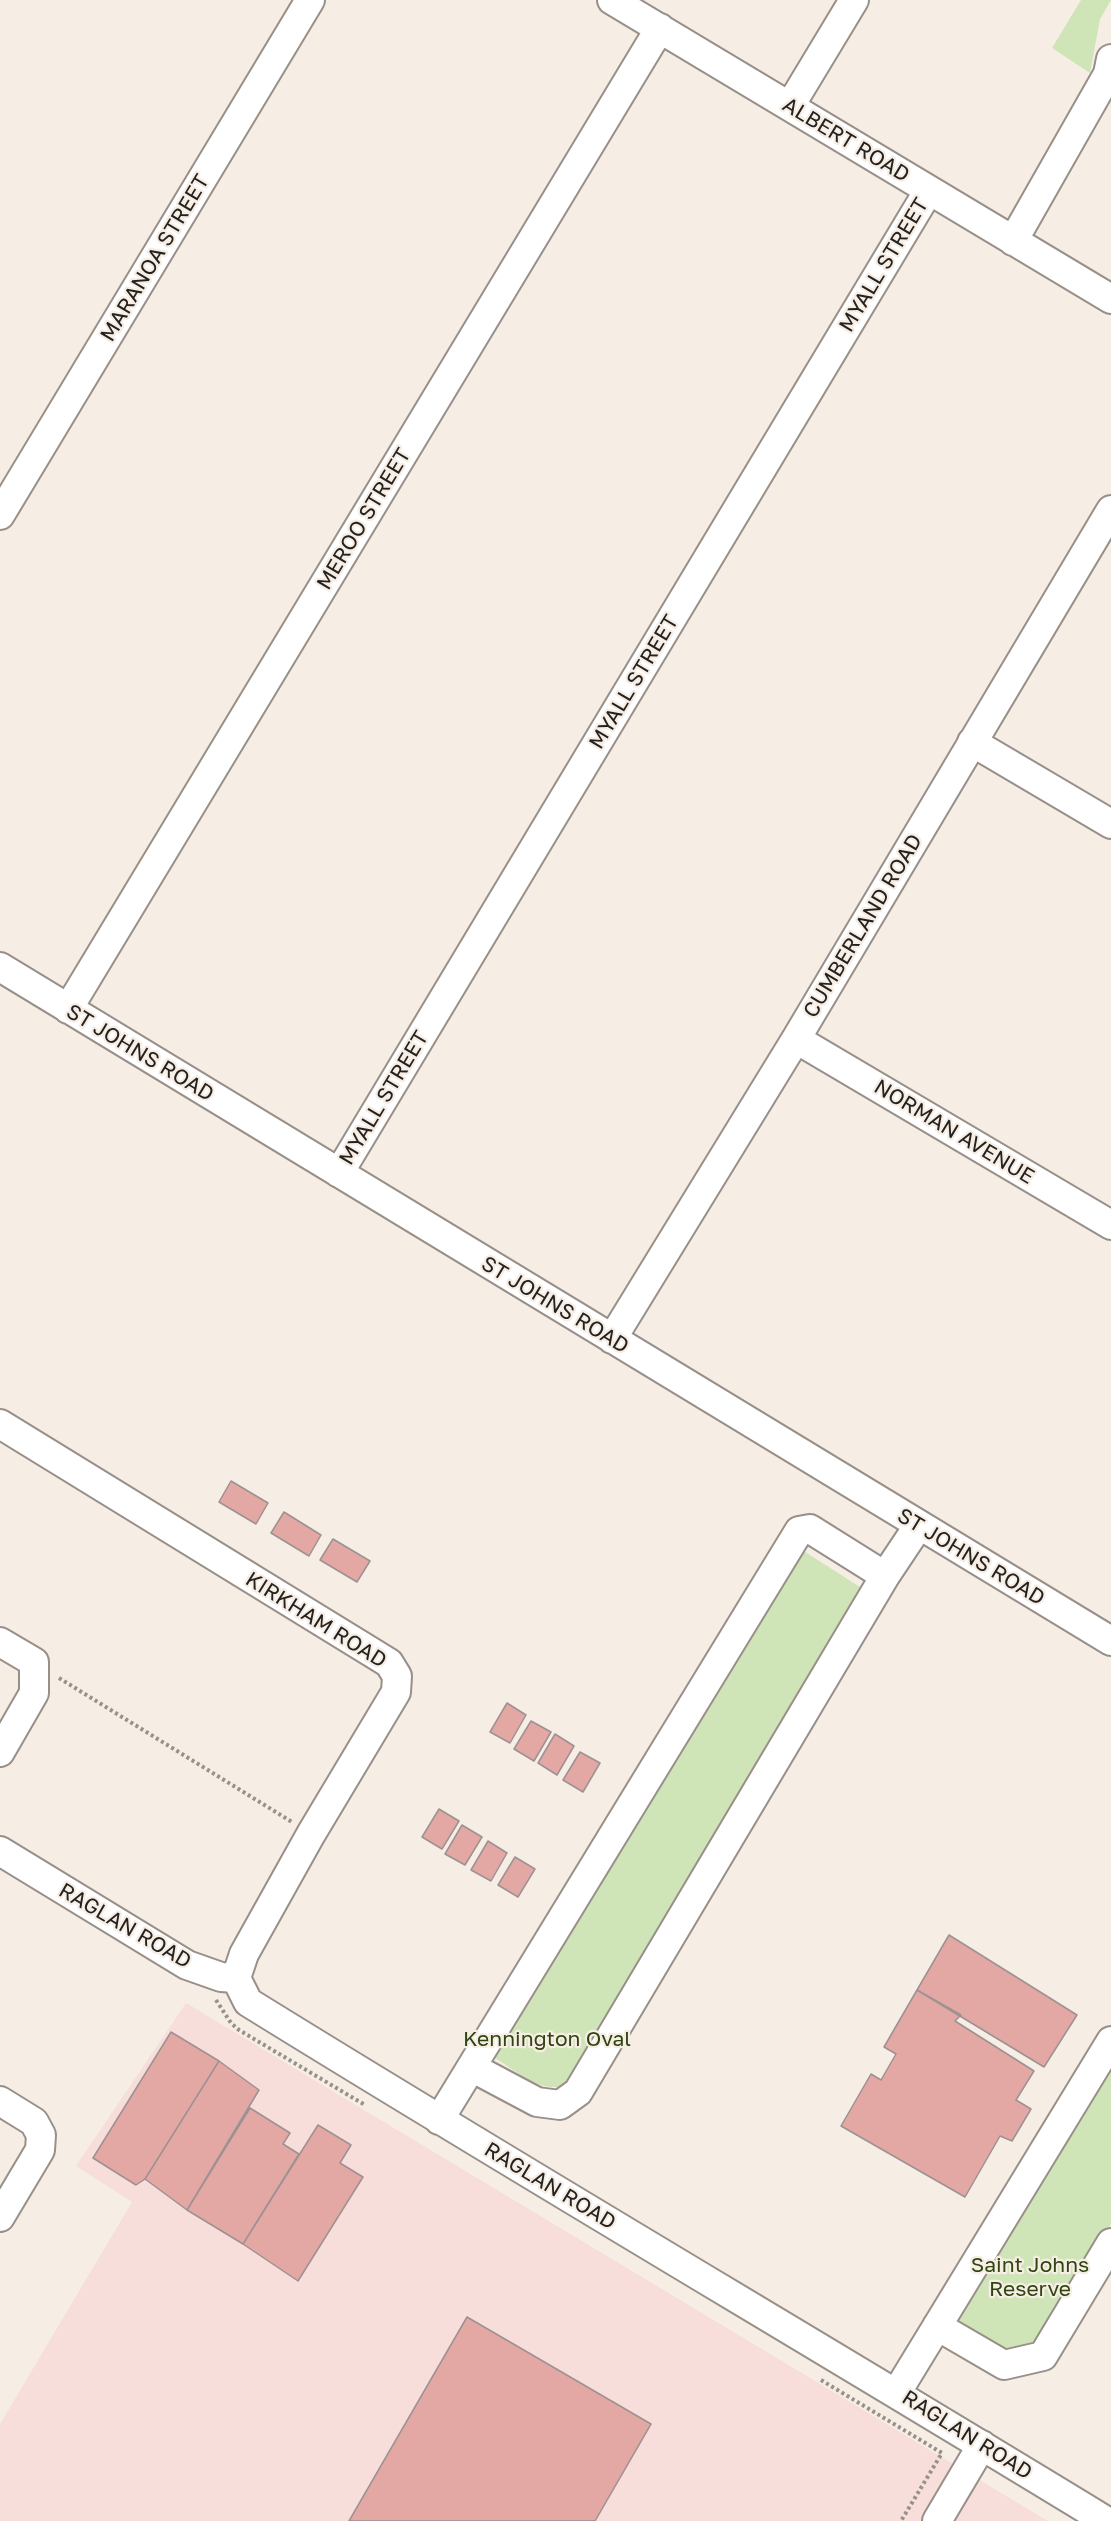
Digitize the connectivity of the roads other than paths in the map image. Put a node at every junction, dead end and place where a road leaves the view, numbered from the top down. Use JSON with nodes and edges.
{"nodes":[{"id":1,"x":310,"y":0,"type":"edge"},
{"id":2,"x":612,"y":0,"type":"edge"},
{"id":3,"x":854,"y":0,"type":"edge"},
{"id":4,"x":660,"y":28,"type":"junction"},
{"id":5,"x":1111,"y":59,"type":"edge"},
{"id":6,"x":790,"y":106,"type":"junction"},
{"id":7,"x":929,"y":190,"type":"junction"},
{"id":8,"x":1013,"y":242,"type":"junction"},
{"id":9,"x":1111,"y":299,"type":"edge"},
{"id":10,"x":1111,"y":510,"type":"edge"},
{"id":11,"x":0,"y":515,"type":"edge"},
{"id":12,"x":972,"y":742,"type":"junction"},
{"id":13,"x":1111,"y":824,"type":"edge"},
{"id":14,"x":0,"y":967,"type":"edge"},
{"id":15,"x":68,"y":1009,"type":"junction"},
{"id":16,"x":796,"y":1039,"type":"junction"},
{"id":17,"x":339,"y":1173,"type":"junction"},
{"id":18,"x":1111,"y":1225,"type":"edge"},
{"id":19,"x":612,"y":1339,"type":"junction"},
{"id":20,"x":0,"y":1424,"type":"edge"},
{"id":21,"x":919,"y":1525,"type":"junction"},
{"id":22,"x":885,"y":1576,"type":"junction"},
{"id":23,"x":1111,"y":1641,"type":"edge"},
{"id":24,"x":0,"y":1642,"type":"edge"},
{"id":25,"x":0,"y":1752,"type":"edge"},
{"id":26,"x":0,"y":1851,"type":"edge"},
{"id":27,"x":236,"y":1978,"type":"junction"},
{"id":28,"x":1111,"y":2041,"type":"edge"},
{"id":29,"x":473,"y":2068,"type":"junction"},
{"id":30,"x":0,"y":2101,"type":"edge"},
{"id":31,"x":439,"y":2120,"type":"junction"},
{"id":32,"x":0,"y":2217,"type":"edge"},
{"id":33,"x":1111,"y":2244,"type":"edge"},
{"id":34,"x":937,"y":2326,"type":"junction"},
{"id":35,"x":897,"y":2392,"type":"junction"},
{"id":36,"x":981,"y":2445,"type":"junction"},
{"id":37,"x":937,"y":2521,"type":"edge"},
{"id":38,"x":1106,"y":2521,"type":"edge"}],
"edges":[{"from":1,"to":11,"type":"street","name":"MARANOA STREET"},
{"from":2,"to":4,"type":"street","name":"ALBERT ROAD"},
{"from":3,"to":6,"type":"street"},
{"from":4,"to":6,"type":"street","name":"ALBERT ROAD"},
{"from":4,"to":15,"type":"street","name":"MEROO STREET"},
{"from":5,"to":8,"type":"street"},
{"from":6,"to":7,"type":"street","name":"ALBERT ROAD"},
{"from":7,"to":8,"type":"street","name":"ALBERT ROAD"},
{"from":7,"to":17,"type":"street","name":"MYALL STREET"},
{"from":8,"to":9,"type":"street","name":"ALBERT ROAD"},
{"from":10,"to":12,"type":"street","name":"CUMBERLAND ROAD"},
{"from":12,"to":13,"type":"street"},
{"from":12,"to":16,"type":"street","name":"CUMBERLAND ROAD"},
{"from":14,"to":15,"type":"street","name":"ST JOHNS ROAD"},
{"from":15,"to":17,"type":"street","name":"ST JOHNS ROAD"},
{"from":16,"to":18,"type":"street","name":"NORMAN AVENUE"},
{"from":16,"to":19,"type":"street","name":"CUMBERLAND ROAD"},
{"from":17,"to":19,"type":"street","name":"ST JOHNS ROAD"},
{"from":19,"to":21,"type":"street","name":"ST JOHNS ROAD"},
{"from":20,"to":27,"type":"street","name":"KIRKHAM ROAD"},
{"from":21,"to":22,"type":"street"},
{"from":21,"to":23,"type":"street","name":"ST JOHNS ROAD"},
{"from":22,"to":29,"type":"street"},
{"from":22,"to":29,"type":"street"},
{"from":24,"to":25,"type":"street"},
{"from":26,"to":27,"type":"street","name":"RAGLAN ROAD"},
{"from":27,"to":31,"type":"street","name":"RAGLAN ROAD"},
{"from":28,"to":34,"type":"street"},
{"from":29,"to":31,"type":"street"},
{"from":30,"to":32,"type":"street"},
{"from":31,"to":35,"type":"street","name":"RAGLAN ROAD"},
{"from":33,"to":34,"type":"street"},
{"from":34,"to":35,"type":"street"},
{"from":35,"to":36,"type":"street","name":"RAGLAN ROAD"},
{"from":36,"to":37,"type":"street"},
{"from":36,"to":38,"type":"street","name":"RAGLAN ROAD"}]}
